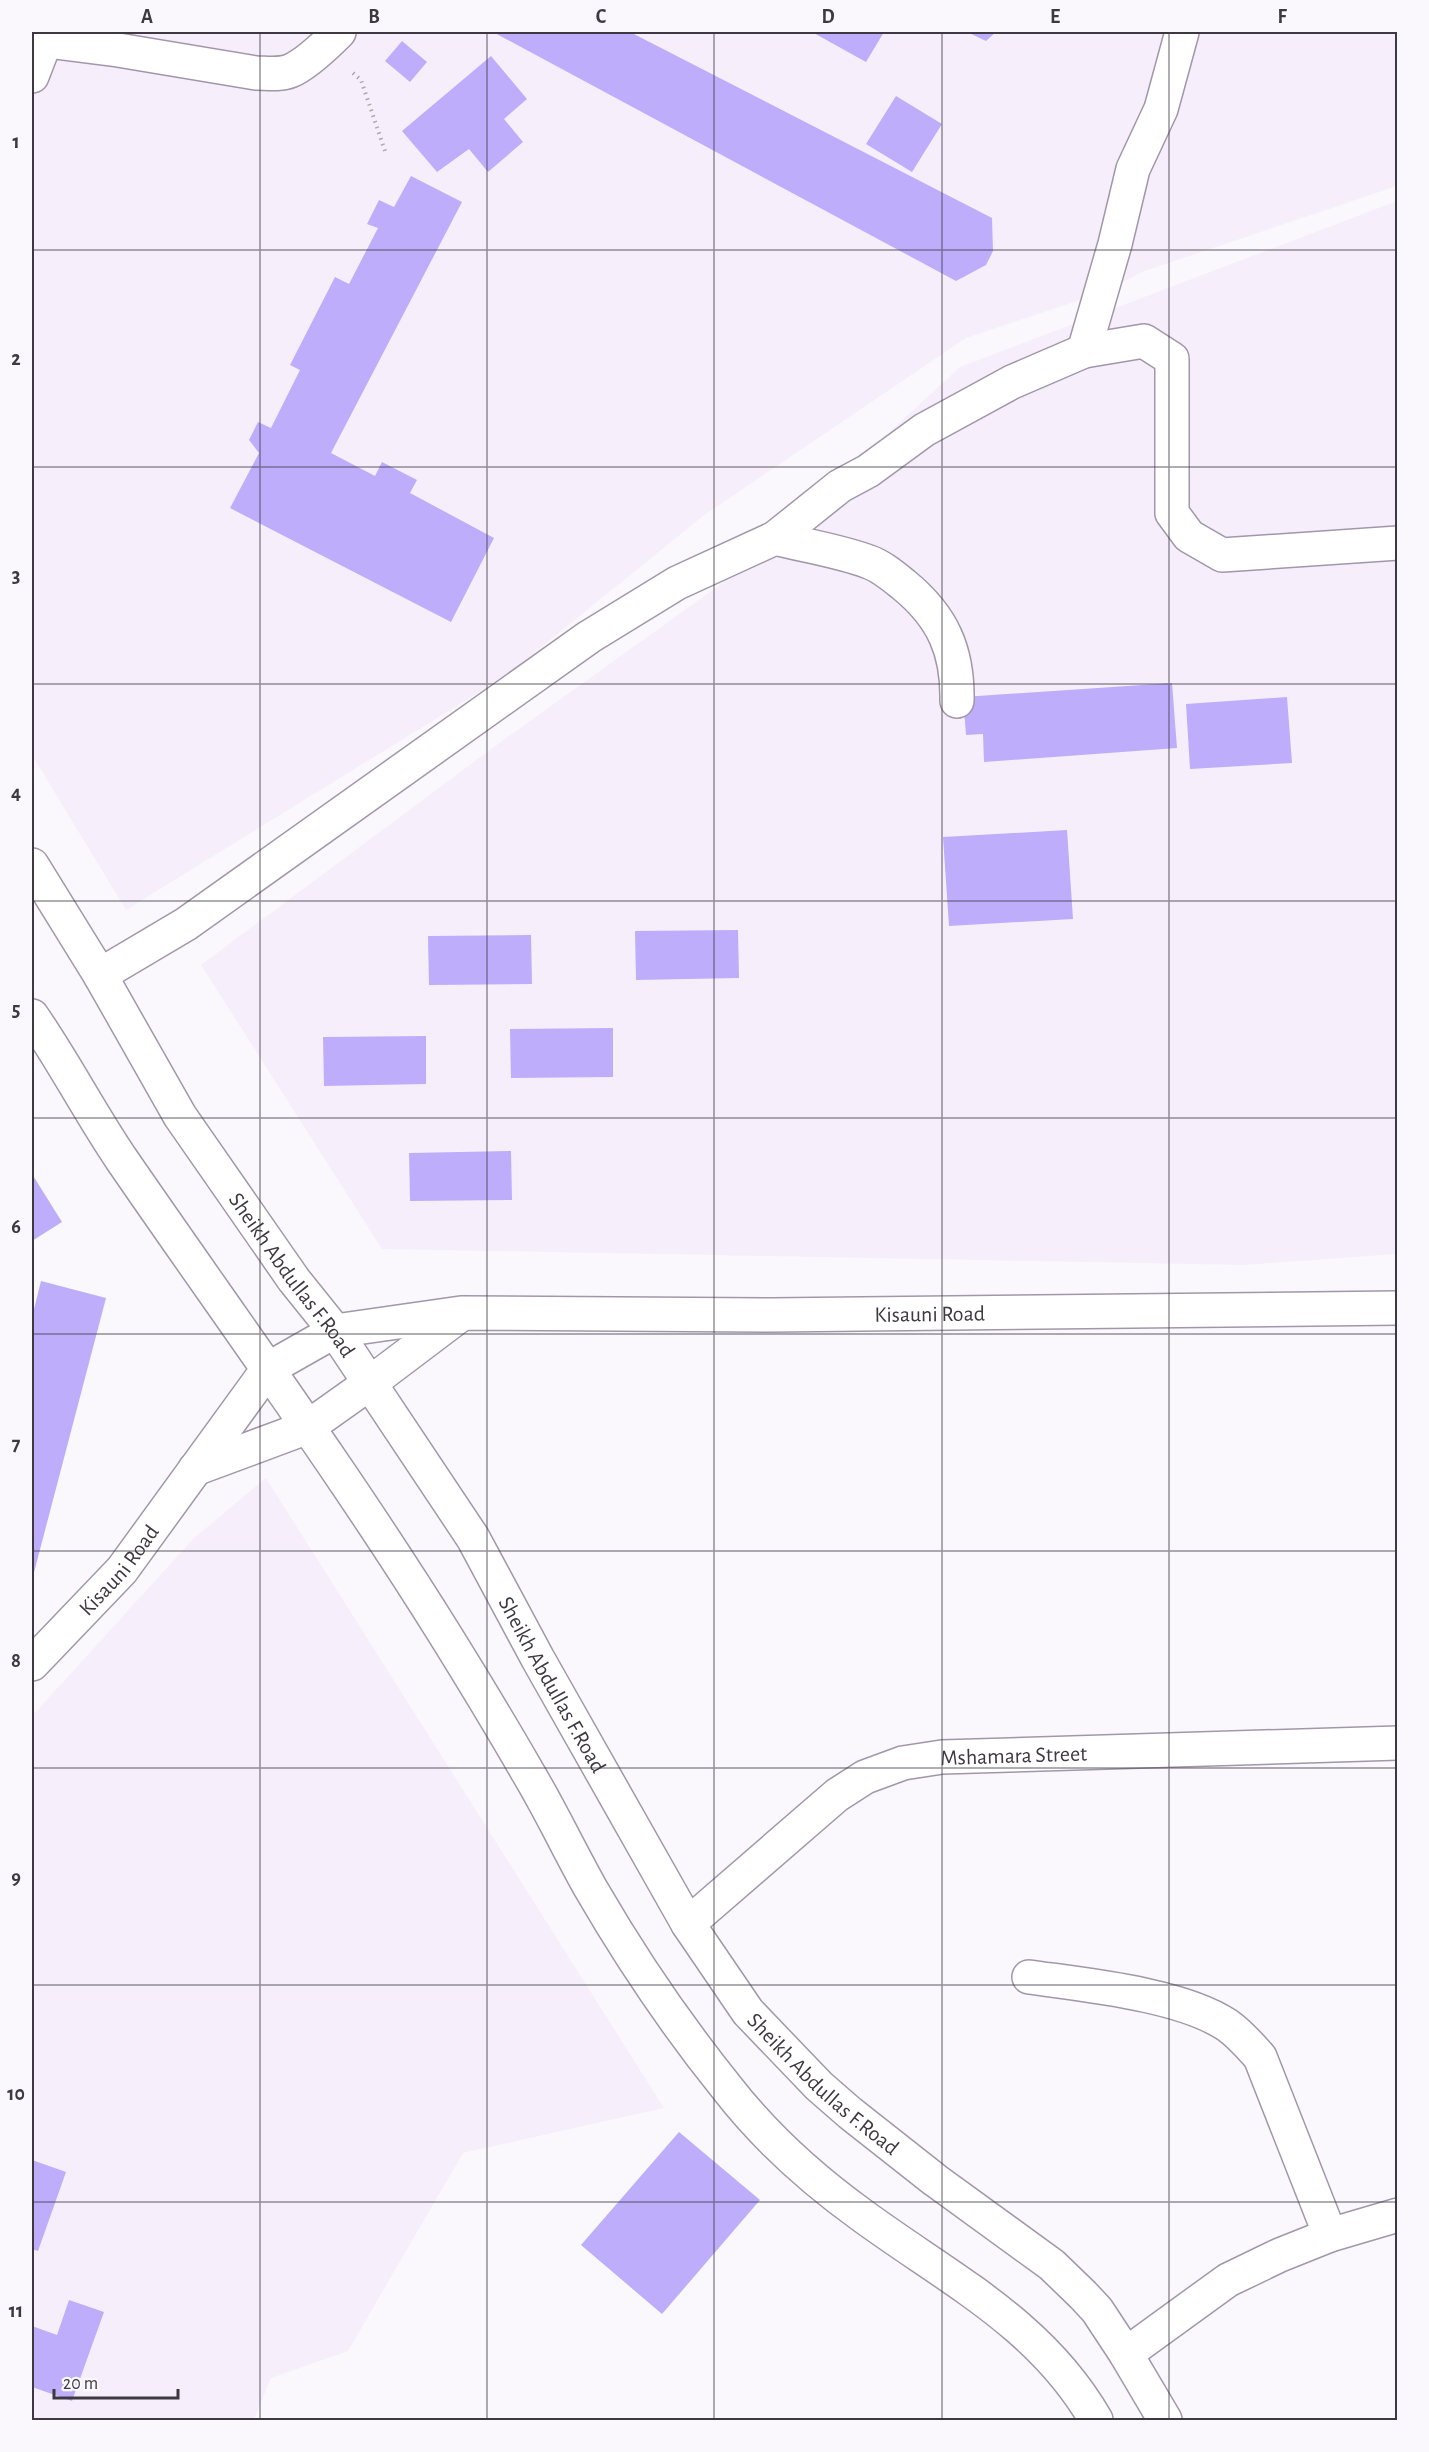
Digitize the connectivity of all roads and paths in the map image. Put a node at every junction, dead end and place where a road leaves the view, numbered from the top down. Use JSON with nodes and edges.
{"nodes":[{"id":1,"x":1182,"y":32,"type":"edge"},
{"id":2,"x":48,"y":36,"type":"edge"},
{"id":3,"x":332,"y":38,"type":"edge"},
{"id":4,"x":32,"y":76,"type":"edge"},
{"id":5,"x":386,"y":154,"type":"dead end"},
{"id":6,"x":1084,"y":351,"type":"junction"},
{"id":7,"x":775,"y":538,"type":"junction"},
{"id":8,"x":1398,"y":543,"type":"edge"},
{"id":9,"x":957,"y":701,"type":"dead end"},
{"id":10,"x":32,"y":865,"type":"edge"},
{"id":11,"x":100,"y":975,"type":"junction"},
{"id":12,"x":32,"y":1016,"type":"edge"},
{"id":13,"x":1398,"y":1308,"type":"edge"},
{"id":14,"x":461,"y":1314,"type":"junction"},
{"id":15,"x":335,"y":1331,"type":"junction"},
{"id":16,"x":268,"y":1369,"type":"junction"},
{"id":17,"x":370,"y":1383,"type":"junction"},
{"id":18,"x":308,"y":1427,"type":"junction"},
{"id":19,"x":195,"y":1469,"type":"junction"},
{"id":20,"x":32,"y":1664,"type":"edge"},
{"id":21,"x":1398,"y":1743,"type":"edge"},
{"id":22,"x":688,"y":1924,"type":"junction"},
{"id":23,"x":1029,"y":1977,"type":"dead end"},
{"id":24,"x":1398,"y":2215,"type":"edge"},
{"id":25,"x":1330,"y":2235,"type":"junction"},
{"id":26,"x":1126,"y":2354,"type":"junction"},
{"id":27,"x":1096,"y":2421,"type":"edge"},
{"id":28,"x":1165,"y":2421,"type":"edge"}],
"edges":[{"from":1,"to":6,"type":"street"},
{"from":2,"to":3,"type":"street"},
{"from":2,"to":4,"type":"street"},
{"from":3,"to":5,"type":"path"},
{"from":6,"to":7,"type":"street"},
{"from":6,"to":8,"type":"street"},
{"from":7,"to":9,"type":"street"},
{"from":7,"to":11,"type":"street"},
{"from":10,"to":11,"type":"street","name":"Sheikh Abdullas F.Road"},
{"from":11,"to":15,"type":"street","name":"Sheikh Abdullas F.Road"},
{"from":12,"to":16,"type":"street"},
{"from":13,"to":14,"type":"street","name":"Kisauni Road"},
{"from":14,"to":15,"type":"street","name":"Kisauni Road"},
{"from":14,"to":17,"type":"street"},
{"from":15,"to":16,"type":"street","name":"Kisauni Road"},
{"from":15,"to":17,"type":"street","name":"Sheikh Abdullas F.Road"},
{"from":16,"to":18,"type":"street"},
{"from":16,"to":19,"type":"street","name":"Kisauni Road"},
{"from":17,"to":18,"type":"street"},
{"from":17,"to":22,"type":"street","name":"Sheikh Abdullas F.Road"},
{"from":18,"to":19,"type":"street"},
{"from":18,"to":27,"type":"street"},
{"from":19,"to":20,"type":"street","name":"Kisauni Road"},
{"from":21,"to":22,"type":"street","name":"Mshamara Street"},
{"from":22,"to":26,"type":"street","name":"Sheikh Abdullas F.Road"},
{"from":23,"to":25,"type":"street"},
{"from":24,"to":25,"type":"street"},
{"from":25,"to":26,"type":"street"},
{"from":26,"to":28,"type":"street","name":"Sheikh Abdullas F.Road"}]}
